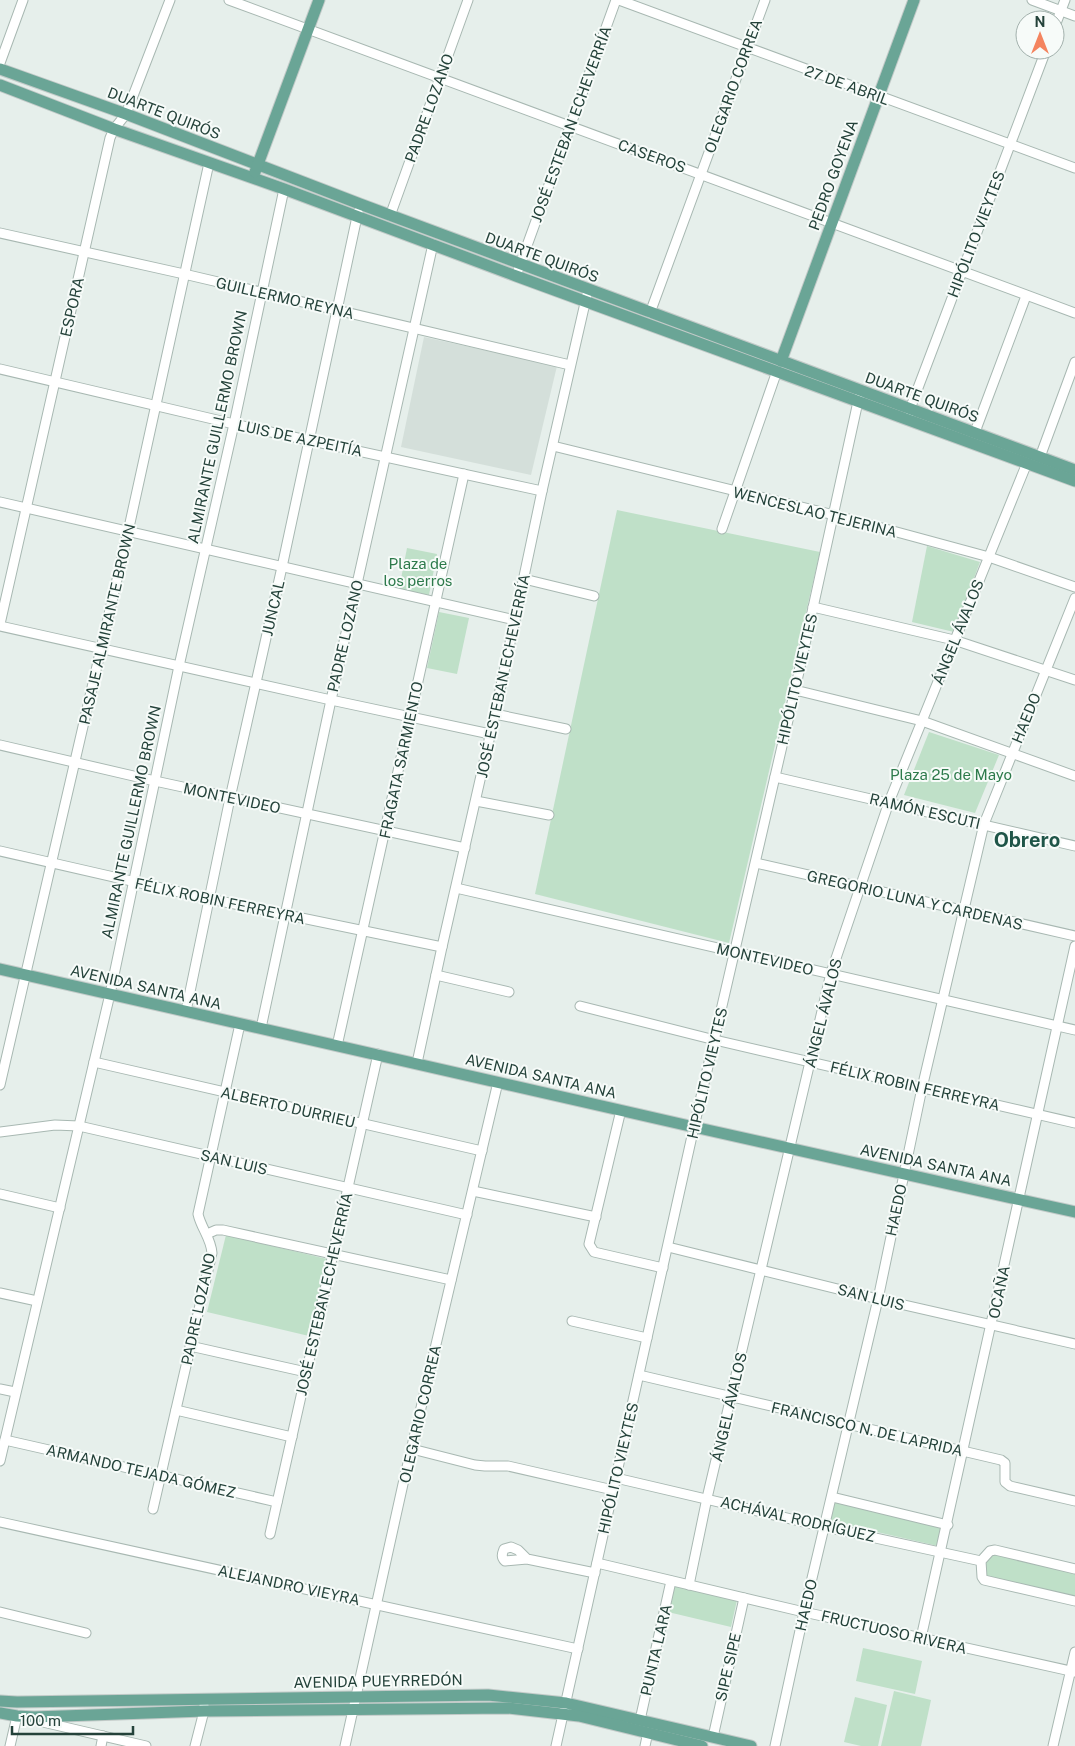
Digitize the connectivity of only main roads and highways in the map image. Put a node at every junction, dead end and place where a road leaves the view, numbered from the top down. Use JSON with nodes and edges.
{"nodes":[{"id":1,"x":319,"y":0,"type":"edge"},
{"id":2,"x":914,"y":0,"type":"edge"},
{"id":3,"x":0,"y":69,"type":"edge"},
{"id":4,"x":0,"y":85,"type":"edge"},
{"id":5,"x":258,"y":165,"type":"junction"},
{"id":6,"x":253,"y":178,"type":"junction"},
{"id":7,"x":779,"y":366,"type":"junction"},
{"id":8,"x":909,"y":414,"type":"junction"},
{"id":9,"x":1075,"y":470,"type":"edge"},
{"id":10,"x":1075,"y":481,"type":"edge"},
{"id":11,"x":0,"y":969,"type":"edge"},
{"id":12,"x":1075,"y":1212,"type":"edge"},
{"id":13,"x":0,"y":1701,"type":"edge"},
{"id":14,"x":204,"y":1705,"type":"junction"},
{"id":15,"x":564,"y":1709,"type":"junction"},
{"id":16,"x":0,"y":1713,"type":"edge"},
{"id":17,"x":702,"y":1746,"type":"edge"},
{"id":18,"x":751,"y":1746,"type":"edge"}],
"edges":[{"from":1,"to":5,"type":"main road"},
{"from":2,"to":7,"type":"main road","name":"PEDRO GOYENA"},
{"from":3,"to":5,"type":"main road","name":"DUARTE QUIRÓS"},
{"from":4,"to":6,"type":"main road","name":"DUARTE QUIRÓS"},
{"from":5,"to":6,"type":"main road"},
{"from":5,"to":7,"type":"main road","name":"DUARTE QUIRÓS"},
{"from":6,"to":7,"type":"main road","name":"DUARTE QUIRÓS"},
{"from":7,"to":8,"type":"main road","name":"DUARTE QUIRÓS"},
{"from":8,"to":9,"type":"main road","name":"DUARTE QUIRÓS"},
{"from":8,"to":10,"type":"main road","name":"DUARTE QUIRÓS"},
{"from":11,"to":12,"type":"main road","name":"AVENIDA SANTA ANA"},
{"from":13,"to":14,"type":"main road","name":"AVENIDA PUEYRREDÓN"},
{"from":14,"to":15,"type":"main road","name":"AVENIDA PUEYRREDÓN"},
{"from":14,"to":15,"type":"main road","name":"AVENIDA PUEYRREDÓN"},
{"from":14,"to":16,"type":"main road","name":"AVENIDA PUEYRREDÓN"},
{"from":15,"to":17,"type":"main road","name":"AVENIDA PUEYRREDÓN"},
{"from":15,"to":18,"type":"main road","name":"AVENIDA PUEYRREDÓN"}]}
